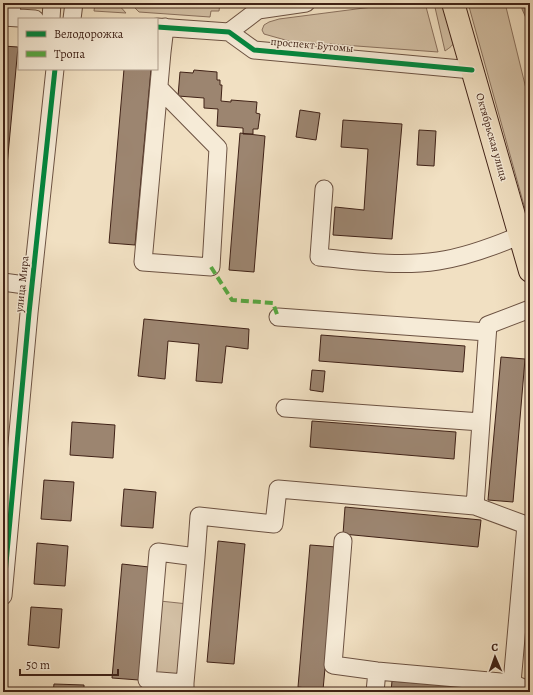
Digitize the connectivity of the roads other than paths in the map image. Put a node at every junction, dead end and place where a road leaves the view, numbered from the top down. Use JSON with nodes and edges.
{"nodes":[{"id":1,"x":52,"y":3,"type":"edge"},
{"id":2,"x":74,"y":3,"type":"edge"},
{"id":3,"x":306,"y":3,"type":"edge"},
{"id":4,"x":452,"y":3,"type":"edge"},
{"id":5,"x":9,"y":12,"type":"edge"},
{"id":6,"x":31,"y":18,"type":"edge"},
{"id":7,"x":51,"y":18,"type":"edge"},
{"id":8,"x":72,"y":18,"type":"edge"},
{"id":9,"x":161,"y":27,"type":"edge"},
{"id":10,"x":229,"y":32,"type":"junction"},
{"id":11,"x":55,"y":70,"type":"edge"},
{"id":12,"x":472,"y":70,"type":"junction"},
{"id":13,"x":159,"y":88,"type":"junction"},
{"id":14,"x":324,"y":189,"type":"dead end"},
{"id":15,"x":521,"y":235,"type":"junction"},
{"id":16,"x":530,"y":271,"type":"edge"},
{"id":17,"x":3,"y":282,"type":"edge"},
{"id":18,"x":32,"y":286,"type":"junction"},
{"id":19,"x":530,"y":310,"type":"edge"},
{"id":20,"x":278,"y":318,"type":"dead end"},
{"id":21,"x":487,"y":332,"type":"junction"},
{"id":22,"x":285,"y":408,"type":"dead end"},
{"id":23,"x":481,"y":422,"type":"junction"},
{"id":24,"x":475,"y":506,"type":"junction"},
{"id":25,"x":528,"y":525,"type":"edge"},
{"id":26,"x":343,"y":541,"type":"dead end"},
{"id":27,"x":196,"y":557,"type":"junction"},
{"id":28,"x":3,"y":596,"type":"edge"},
{"id":29,"x":377,"y":671,"type":"junction"},
{"id":30,"x":512,"y":683,"type":"junction"},
{"id":31,"x":185,"y":687,"type":"edge"},
{"id":32,"x":530,"y":691,"type":"edge"},
{"id":33,"x":375,"y":692,"type":"edge"}],
"edges":[{"from":1,"to":7,"type":"street"},
{"from":2,"to":8,"type":"street"},
{"from":3,"to":10,"type":"street"},
{"from":4,"to":12,"type":"main road","name":"Октябрьская улица"},
{"from":5,"to":6,"type":"street"},
{"from":9,"to":10,"type":"street"},
{"from":9,"to":13,"type":"street"},
{"from":10,"to":12,"type":"street","name":"проспект Бутомы"},
{"from":11,"to":18,"type":"street","name":"улица Мира"},
{"from":12,"to":15,"type":"main road","name":"Октябрьская улица"},
{"from":13,"to":13,"type":"street"},
{"from":14,"to":15,"type":"street"},
{"from":15,"to":16,"type":"main road","name":"Октябрьская улица"},
{"from":17,"to":18,"type":"street"},
{"from":18,"to":28,"type":"street","name":"улица Мира"},
{"from":19,"to":21,"type":"street"},
{"from":20,"to":21,"type":"street"},
{"from":21,"to":23,"type":"street"},
{"from":22,"to":23,"type":"street"},
{"from":23,"to":24,"type":"street"},
{"from":24,"to":25,"type":"street"},
{"from":24,"to":27,"type":"street"},
{"from":25,"to":30,"type":"street"},
{"from":26,"to":29,"type":"street"},
{"from":27,"to":31,"type":"street"},
{"from":27,"to":31,"type":"street"},
{"from":29,"to":30,"type":"street"},
{"from":29,"to":33,"type":"street"},
{"from":30,"to":32,"type":"street"}]}
